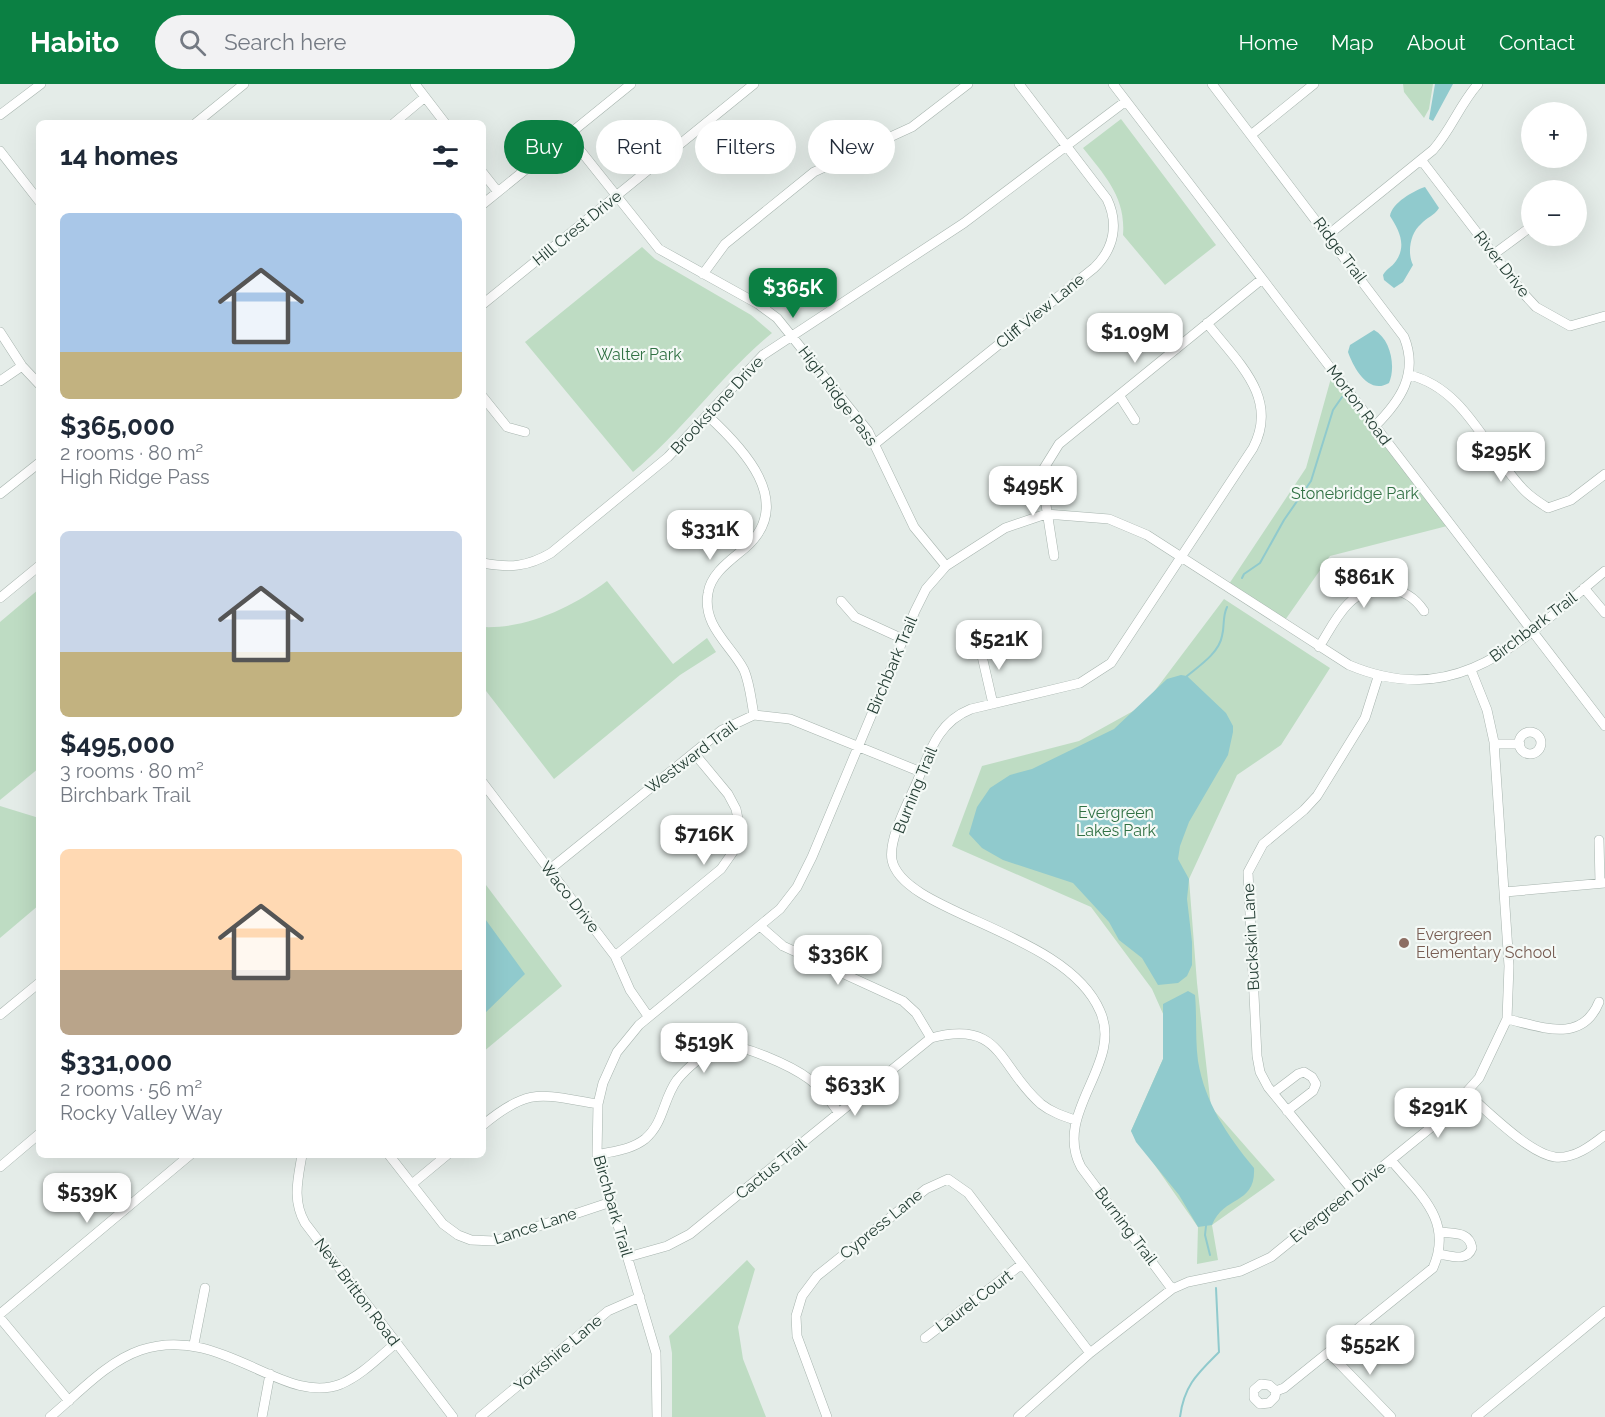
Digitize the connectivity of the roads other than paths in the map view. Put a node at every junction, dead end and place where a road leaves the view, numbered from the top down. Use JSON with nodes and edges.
{"nodes":[{"id":1,"x":41,"y":84,"type":"edge"},
{"id":2,"x":244,"y":84,"type":"edge"},
{"id":3,"x":415,"y":84,"type":"edge"},
{"id":4,"x":631,"y":84,"type":"edge"},
{"id":5,"x":754,"y":84,"type":"edge"},
{"id":6,"x":968,"y":84,"type":"edge"},
{"id":7,"x":1019,"y":84,"type":"edge"},
{"id":8,"x":1212,"y":84,"type":"edge"},
{"id":9,"x":1314,"y":84,"type":"edge"},
{"id":10,"x":1478,"y":84,"type":"edge"},
{"id":11,"x":1118,"y":86,"type":"edge"},
{"id":12,"x":425,"y":98,"type":"junction"},
{"id":13,"x":1126,"y":101,"type":"junction"},
{"id":14,"x":0,"y":116,"type":"edge"},
{"id":15,"x":200,"y":120,"type":"edge"},
{"id":16,"x":398,"y":120,"type":"edge"},
{"id":17,"x":443,"y":120,"type":"edge"},
{"id":18,"x":584,"y":122,"type":"edge"},
{"id":19,"x":1251,"y":135,"type":"junction"},
{"id":20,"x":1067,"y":146,"type":"junction"},
{"id":21,"x":0,"y":151,"type":"edge"},
{"id":22,"x":584,"y":155,"type":"edge"},
{"id":23,"x":1422,"y":161,"type":"junction"},
{"id":24,"x":520,"y":174,"type":"edge"},
{"id":25,"x":486,"y":177,"type":"edge"},
{"id":26,"x":498,"y":192,"type":"junction"},
{"id":27,"x":616,"y":196,"type":"junction"},
{"id":28,"x":36,"y":197,"type":"edge"},
{"id":29,"x":486,"y":202,"type":"edge"},
{"id":30,"x":1521,"y":234,"type":"edge"},
{"id":31,"x":1328,"y":235,"type":"junction"},
{"id":32,"x":1494,"y":254,"type":"junction"},
{"id":33,"x":703,"y":274,"type":"junction"},
{"id":34,"x":1262,"y":279,"type":"junction"},
{"id":35,"x":486,"y":302,"type":"edge"},
{"id":36,"x":1605,"y":316,"type":"edge"},
{"id":37,"x":1207,"y":323,"type":"junction"},
{"id":38,"x":0,"y":332,"type":"edge"},
{"id":39,"x":791,"y":336,"type":"junction"},
{"id":40,"x":22,"y":366,"type":"junction"},
{"id":41,"x":1409,"y":375,"type":"junction"},
{"id":42,"x":0,"y":381,"type":"edge"},
{"id":43,"x":36,"y":381,"type":"edge"},
{"id":44,"x":1119,"y":395,"type":"junction"},
{"id":45,"x":486,"y":401,"type":"edge"},
{"id":46,"x":707,"y":414,"type":"junction"},
{"id":47,"x":1135,"y":420,"type":"dead end"},
{"id":48,"x":1375,"y":426,"type":"junction"},
{"id":49,"x":525,"y":432,"type":"dead end"},
{"id":50,"x":876,"y":443,"type":"junction"},
{"id":51,"x":36,"y":465,"type":"edge"},
{"id":52,"x":1021,"y":472,"type":"dead end"},
{"id":53,"x":1041,"y":473,"type":"junction"},
{"id":54,"x":1605,"y":474,"type":"edge"},
{"id":55,"x":0,"y":494,"type":"edge"},
{"id":56,"x":1046,"y":514,"type":"junction"},
{"id":57,"x":1054,"y":556,"type":"dead end"},
{"id":58,"x":1182,"y":557,"type":"junction"},
{"id":59,"x":486,"y":563,"type":"edge"},
{"id":60,"x":946,"y":566,"type":"junction"},
{"id":61,"x":36,"y":568,"type":"edge"},
{"id":62,"x":1605,"y":571,"type":"edge"},
{"id":63,"x":1584,"y":588,"type":"junction"},
{"id":64,"x":0,"y":598,"type":"edge"},
{"id":65,"x":841,"y":602,"type":"dead end"},
{"id":66,"x":1424,"y":611,"type":"dead end"},
{"id":67,"x":1605,"y":613,"type":"edge"},
{"id":68,"x":1532,"y":630,"type":"junction"},
{"id":69,"x":903,"y":639,"type":"junction"},
{"id":70,"x":979,"y":643,"type":"dead end"},
{"id":71,"x":1318,"y":647,"type":"junction"},
{"id":72,"x":1471,"y":670,"type":"junction"},
{"id":73,"x":1378,"y":677,"type":"junction"},
{"id":74,"x":993,"y":704,"type":"junction"},
{"id":75,"x":754,"y":715,"type":"junction"},
{"id":76,"x":1605,"y":726,"type":"edge"},
{"id":77,"x":1494,"y":744,"type":"junction"},
{"id":78,"x":1520,"y":744,"type":"dead end"},
{"id":79,"x":858,"y":747,"type":"junction"},
{"id":80,"x":694,"y":753,"type":"junction"},
{"id":81,"x":921,"y":772,"type":"junction"},
{"id":82,"x":486,"y":787,"type":"edge"},
{"id":83,"x":1599,"y":840,"type":"dead end"},
{"id":84,"x":549,"y":870,"type":"junction"},
{"id":85,"x":1603,"y":883,"type":"edge"},
{"id":86,"x":1504,"y":892,"type":"junction"},
{"id":87,"x":760,"y":926,"type":"junction"},
{"id":88,"x":615,"y":956,"type":"junction"},
{"id":89,"x":36,"y":985,"type":"edge"},
{"id":90,"x":1599,"y":1002,"type":"dead end"},
{"id":91,"x":0,"y":1015,"type":"edge"},
{"id":92,"x":648,"y":1016,"type":"junction"},
{"id":93,"x":1507,"y":1019,"type":"junction"},
{"id":94,"x":931,"y":1038,"type":"junction"},
{"id":95,"x":1273,"y":1093,"type":"junction"},
{"id":96,"x":1467,"y":1094,"type":"junction"},
{"id":97,"x":597,"y":1104,"type":"junction"},
{"id":98,"x":1287,"y":1111,"type":"junction"},
{"id":99,"x":839,"y":1113,"type":"junction"},
{"id":100,"x":1075,"y":1120,"type":"junction"},
{"id":101,"x":486,"y":1123,"type":"edge"},
{"id":102,"x":1605,"y":1135,"type":"edge"},
{"id":103,"x":36,"y":1137,"type":"edge"},
{"id":104,"x":597,"y":1155,"type":"junction"},
{"id":105,"x":186,"y":1158,"type":"edge"},
{"id":106,"x":302,"y":1158,"type":"edge"},
{"id":107,"x":390,"y":1158,"type":"edge"},
{"id":108,"x":443,"y":1158,"type":"edge"},
{"id":109,"x":1391,"y":1160,"type":"junction"},
{"id":110,"x":0,"y":1167,"type":"edge"},
{"id":111,"x":412,"y":1184,"type":"junction"},
{"id":112,"x":1353,"y":1191,"type":"junction"},
{"id":113,"x":611,"y":1202,"type":"junction"},
{"id":114,"x":1440,"y":1232,"type":"junction"},
{"id":115,"x":1439,"y":1254,"type":"junction"},
{"id":116,"x":628,"y":1257,"type":"junction"},
{"id":117,"x":1022,"y":1264,"type":"junction"},
{"id":118,"x":205,"y":1288,"type":"dead end"},
{"id":119,"x":1172,"y":1289,"type":"junction"},
{"id":120,"x":640,"y":1297,"type":"junction"},
{"id":121,"x":1605,"y":1311,"type":"edge"},
{"id":122,"x":0,"y":1316,"type":"edge"},
{"id":123,"x":925,"y":1338,"type":"dead end"},
{"id":124,"x":396,"y":1342,"type":"junction"},
{"id":125,"x":194,"y":1344,"type":"junction"},
{"id":126,"x":1090,"y":1353,"type":"junction"},
{"id":127,"x":1329,"y":1353,"type":"junction"},
{"id":128,"x":270,"y":1374,"type":"junction"},
{"id":129,"x":1276,"y":1391,"type":"dead end"},
{"id":130,"x":69,"y":1401,"type":"junction"},
{"id":131,"x":50,"y":1417,"type":"edge"},
{"id":132,"x":262,"y":1417,"type":"edge"},
{"id":133,"x":453,"y":1417,"type":"edge"},
{"id":134,"x":480,"y":1417,"type":"edge"},
{"id":135,"x":657,"y":1417,"type":"edge"},
{"id":136,"x":827,"y":1417,"type":"edge"},
{"id":137,"x":1018,"y":1417,"type":"edge"},
{"id":138,"x":1391,"y":1417,"type":"edge"},
{"id":139,"x":1476,"y":1417,"type":"edge"}],
"edges":[{"from":1,"to":14,"type":"street"},
{"from":2,"to":15,"type":"street"},
{"from":3,"to":12,"type":"street"},
{"from":4,"to":18,"type":"street"},
{"from":5,"to":27,"type":"street","name":"Hill Crest Drive"},
{"from":6,"to":33,"type":"street"},
{"from":7,"to":20,"type":"street"},
{"from":8,"to":19,"type":"street","name":"Ridge Trail"},
{"from":9,"to":19,"type":"street"},
{"from":10,"to":23,"type":"street"},
{"from":11,"to":13,"type":"street","name":"Morton Road"},
{"from":12,"to":16,"type":"street"},
{"from":12,"to":17,"type":"street"},
{"from":13,"to":20,"type":"street","name":"Brookstone Drive"},
{"from":13,"to":34,"type":"street","name":"Morton Road"},
{"from":19,"to":31,"type":"street","name":"Ridge Trail"},
{"from":20,"to":39,"type":"street","name":"Brookstone Drive"},
{"from":20,"to":50,"type":"street","name":"Cliff View Lane"},
{"from":21,"to":28,"type":"street"},
{"from":22,"to":27,"type":"street","name":"High Ridge Pass"},
{"from":23,"to":31,"type":"street"},
{"from":23,"to":32,"type":"street","name":"River Drive"},
{"from":24,"to":26,"type":"street"},
{"from":25,"to":26,"type":"street"},
{"from":26,"to":29,"type":"street"},
{"from":27,"to":33,"type":"street","name":"High Ridge Pass"},
{"from":27,"to":35,"type":"street","name":"Hill Crest Drive"},
{"from":30,"to":32,"type":"street"},
{"from":31,"to":41,"type":"street","name":"Ridge Trail"},
{"from":32,"to":36,"type":"street","name":"River Drive"},
{"from":33,"to":39,"type":"street","name":"High Ridge Pass"},
{"from":34,"to":37,"type":"street"},
{"from":34,"to":48,"type":"street","name":"Morton Road"},
{"from":37,"to":44,"type":"street"},
{"from":37,"to":58,"type":"street","name":"Burning Trail"},
{"from":38,"to":40,"type":"street"},
{"from":39,"to":46,"type":"street","name":"Brookstone Drive"},
{"from":39,"to":50,"type":"street","name":"High Ridge Pass"},
{"from":40,"to":42,"type":"street"},
{"from":40,"to":43,"type":"street"},
{"from":41,"to":48,"type":"street","name":"Ridge Trail"},
{"from":41,"to":54,"type":"street"},
{"from":44,"to":47,"type":"street"},
{"from":44,"to":53,"type":"street"},
{"from":45,"to":49,"type":"street"},
{"from":46,"to":59,"type":"street","name":"Brookstone Drive"},
{"from":46,"to":75,"type":"street"},
{"from":48,"to":68,"type":"street","name":"Morton Road"},
{"from":50,"to":60,"type":"street","name":"High Ridge Pass"},
{"from":51,"to":55,"type":"street"},
{"from":52,"to":53,"type":"street"},
{"from":53,"to":56,"type":"street"},
{"from":56,"to":57,"type":"street"},
{"from":56,"to":58,"type":"street","name":"Birchbark Trail"},
{"from":56,"to":60,"type":"street","name":"Birchbark Trail"},
{"from":58,"to":71,"type":"street","name":"Birchbark Trail"},
{"from":58,"to":74,"type":"street","name":"Burning Trail"},
{"from":60,"to":69,"type":"street","name":"Birchbark Trail"},
{"from":61,"to":64,"type":"street"},
{"from":62,"to":63,"type":"street","name":"Birchbark Trail"},
{"from":63,"to":67,"type":"street"},
{"from":63,"to":68,"type":"street","name":"Birchbark Trail"},
{"from":65,"to":69,"type":"street"},
{"from":66,"to":71,"type":"street"},
{"from":68,"to":72,"type":"street","name":"Birchbark Trail"},
{"from":68,"to":76,"type":"street","name":"Morton Road"},
{"from":69,"to":79,"type":"street","name":"Birchbark Trail"},
{"from":70,"to":74,"type":"street"},
{"from":71,"to":73,"type":"street","name":"Birchbark Trail"},
{"from":72,"to":73,"type":"street","name":"Birchbark Trail"},
{"from":72,"to":77,"type":"street","name":"Evergreen Drive"},
{"from":73,"to":95,"type":"street","name":"Buckskin Lane"},
{"from":74,"to":81,"type":"street","name":"Burning Trail"},
{"from":75,"to":79,"type":"street","name":"Westward Trail"},
{"from":75,"to":80,"type":"street","name":"Westward Trail"},
{"from":77,"to":78,"type":"street"},
{"from":77,"to":86,"type":"street","name":"Evergreen Drive"},
{"from":79,"to":81,"type":"street","name":"Westward Trail"},
{"from":79,"to":87,"type":"street","name":"Birchbark Trail"},
{"from":80,"to":84,"type":"street","name":"Westward Trail"},
{"from":80,"to":88,"type":"street"},
{"from":81,"to":100,"type":"street","name":"Burning Trail"},
{"from":82,"to":84,"type":"street","name":"Waco Drive"},
{"from":83,"to":85,"type":"street"},
{"from":84,"to":88,"type":"street","name":"Waco Drive"},
{"from":85,"to":86,"type":"street"},
{"from":86,"to":93,"type":"street","name":"Evergreen Drive"},
{"from":87,"to":92,"type":"street","name":"Birchbark Trail"},
{"from":87,"to":94,"type":"street"},
{"from":88,"to":92,"type":"street","name":"Waco Drive"},
{"from":89,"to":91,"type":"street"},
{"from":90,"to":93,"type":"street"},
{"from":92,"to":97,"type":"street","name":"Birchbark Trail"},
{"from":93,"to":96,"type":"street","name":"Evergreen Drive"},
{"from":94,"to":99,"type":"street","name":"Cactus Trail"},
{"from":94,"to":100,"type":"street","name":"Cactus Trail"},
{"from":95,"to":98,"type":"street","name":"Buckskin Lane"},
{"from":95,"to":98,"type":"street"},
{"from":96,"to":102,"type":"street"},
{"from":96,"to":109,"type":"street","name":"Evergreen Drive"},
{"from":97,"to":101,"type":"street"},
{"from":97,"to":104,"type":"street","name":"Birchbark Trail"},
{"from":98,"to":112,"type":"street","name":"Buckskin Lane"},
{"from":99,"to":104,"type":"street"},
{"from":99,"to":116,"type":"street","name":"Cactus Trail"},
{"from":100,"to":119,"type":"street","name":"Burning Trail"},
{"from":103,"to":110,"type":"street"},
{"from":104,"to":113,"type":"street","name":"Birchbark Trail"},
{"from":105,"to":122,"type":"street"},
{"from":106,"to":124,"type":"street","name":"New Britton Road"},
{"from":107,"to":111,"type":"street","name":"Lance Lane"},
{"from":108,"to":111,"type":"street"},
{"from":109,"to":112,"type":"street","name":"Evergreen Drive"},
{"from":109,"to":114,"type":"street"},
{"from":111,"to":113,"type":"street","name":"Lance Lane"},
{"from":112,"to":119,"type":"street","name":"Evergreen Drive"},
{"from":113,"to":116,"type":"street","name":"Birchbark Trail"},
{"from":114,"to":115,"type":"street"},
{"from":114,"to":115,"type":"street"},
{"from":115,"to":127,"type":"street"},
{"from":116,"to":120,"type":"street","name":"Birchbark Trail"},
{"from":117,"to":123,"type":"street","name":"Laurel Court"},
{"from":117,"to":126,"type":"street","name":"Cypress Lane"},
{"from":117,"to":136,"type":"street","name":"Cypress Lane"},
{"from":118,"to":125,"type":"street"},
{"from":119,"to":126,"type":"street","name":"Evergreen Drive"},
{"from":120,"to":134,"type":"street","name":"Yorkshire Lane"},
{"from":120,"to":135,"type":"street","name":"Birchbark Trail"},
{"from":121,"to":139,"type":"street"},
{"from":122,"to":130,"type":"street"},
{"from":124,"to":128,"type":"street"},
{"from":124,"to":133,"type":"street","name":"New Britton Road"},
{"from":125,"to":128,"type":"street"},
{"from":125,"to":130,"type":"street"},
{"from":126,"to":137,"type":"street","name":"Evergreen Drive"},
{"from":127,"to":129,"type":"street"},
{"from":127,"to":138,"type":"street"},
{"from":128,"to":132,"type":"street"},
{"from":130,"to":131,"type":"street"}]}
